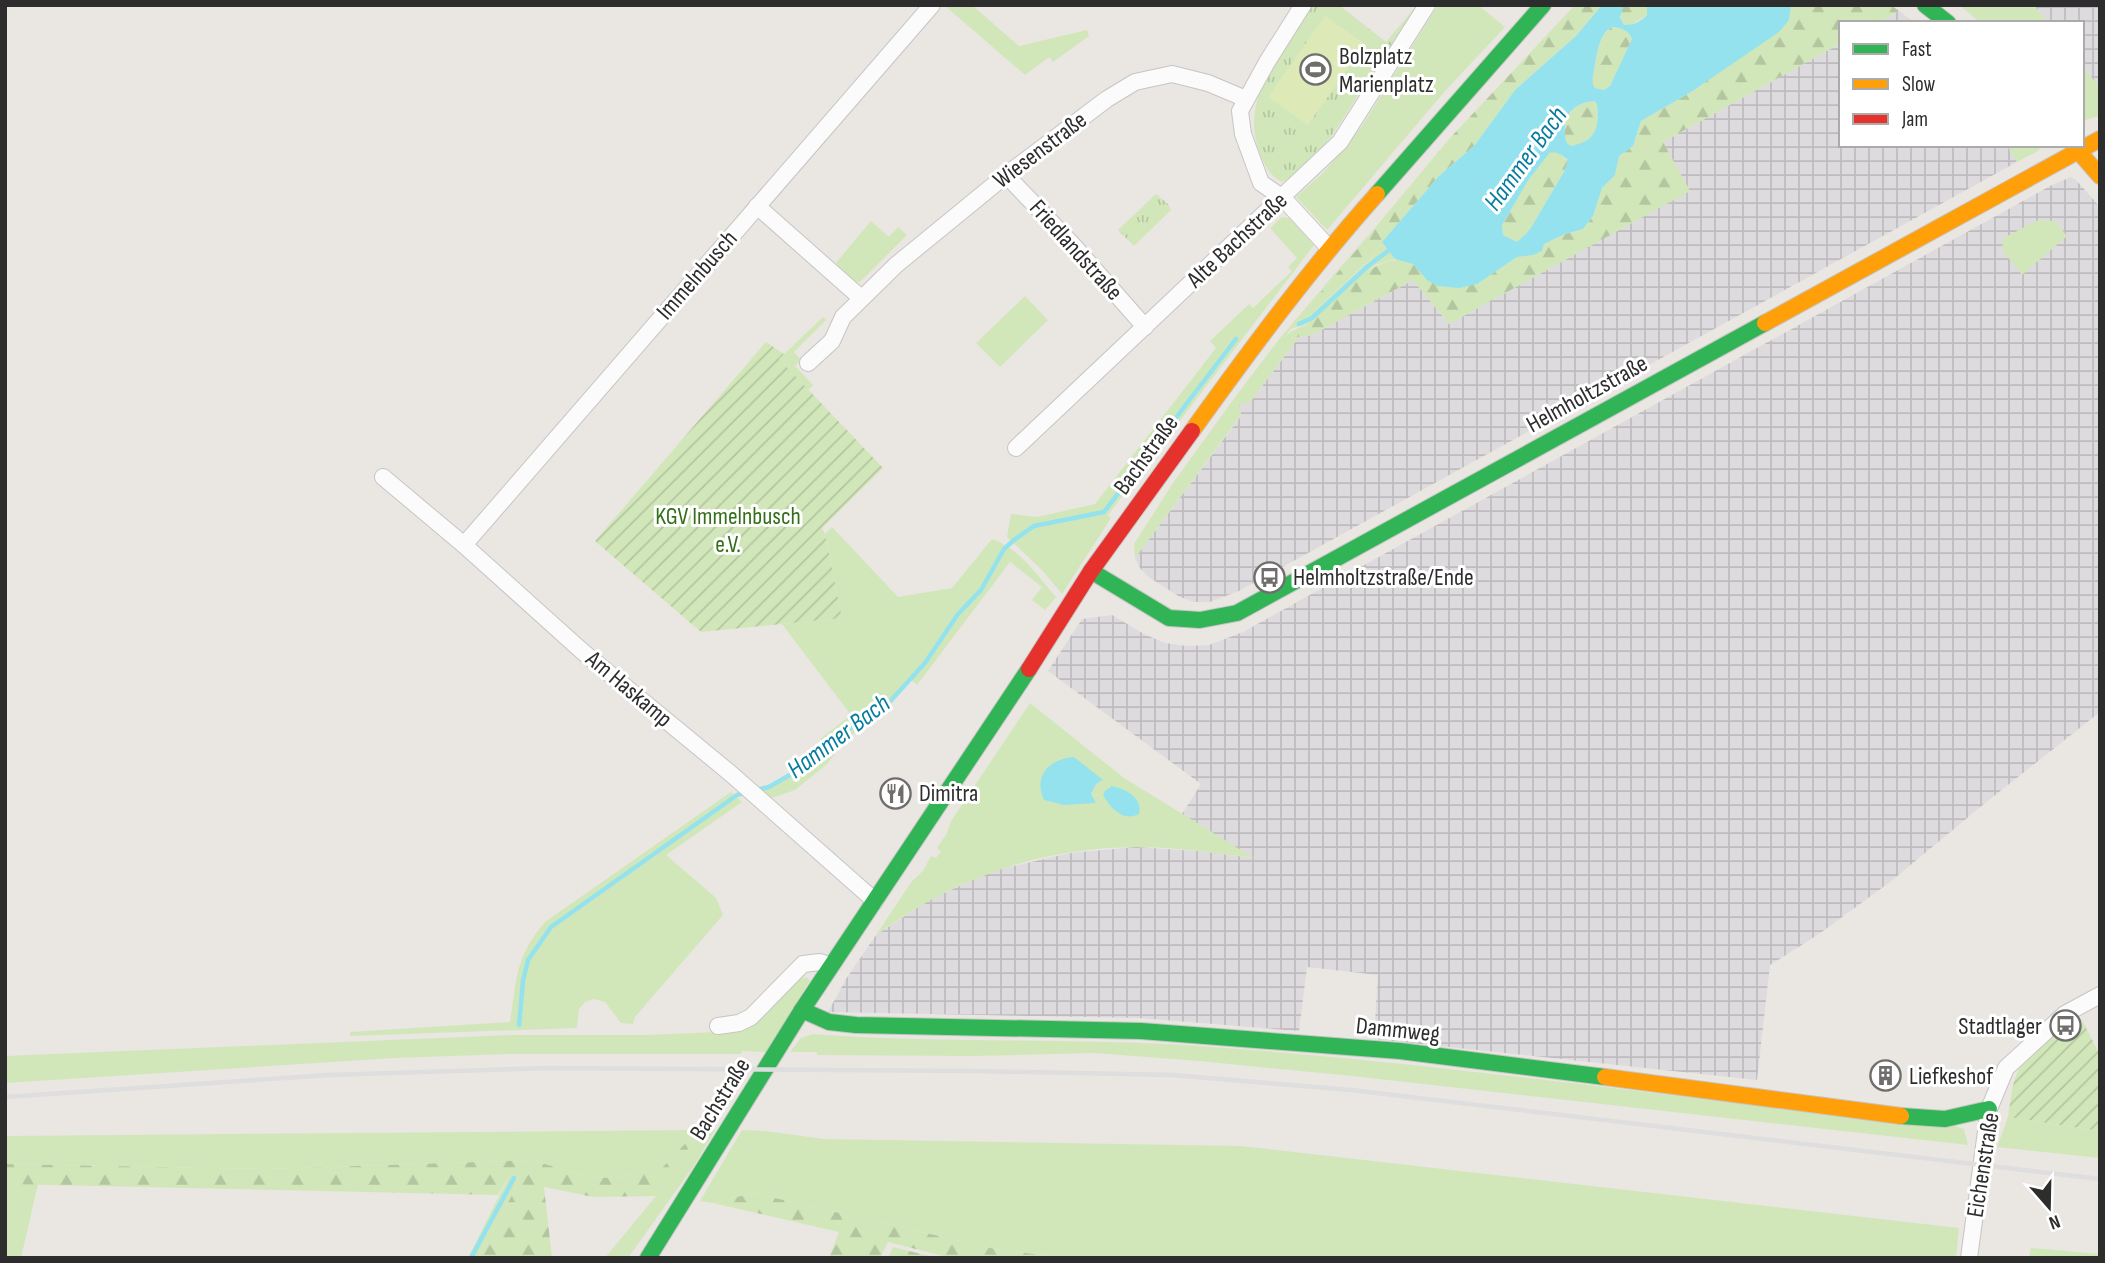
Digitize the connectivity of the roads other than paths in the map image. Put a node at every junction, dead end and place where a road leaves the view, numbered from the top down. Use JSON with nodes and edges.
{"nodes":[{"id":1,"x":932,"y":5,"type":"edge"},
{"id":2,"x":1303,"y":5,"type":"edge"},
{"id":3,"x":1427,"y":5,"type":"edge"},
{"id":4,"x":1543,"y":5,"type":"edge"},
{"id":5,"x":1925,"y":5,"type":"edge"},
{"id":6,"x":1945,"y":21,"type":"edge"},
{"id":7,"x":1246,"y":99,"type":"junction"},
{"id":8,"x":2076,"y":149,"type":"edge"},
{"id":9,"x":1006,"y":175,"type":"junction"},
{"id":10,"x":2100,"y":176,"type":"edge"},
{"id":11,"x":1283,"y":198,"type":"junction"},
{"id":12,"x":757,"y":206,"type":"junction"},
{"id":13,"x":1329,"y":248,"type":"junction"},
{"id":14,"x":861,"y":298,"type":"junction"},
{"id":15,"x":1144,"y":327,"type":"junction"},
{"id":16,"x":808,"y":363,"type":"dead end"},
{"id":17,"x":1016,"y":448,"type":"dead end"},
{"id":18,"x":383,"y":477,"type":"dead end"},
{"id":19,"x":464,"y":545,"type":"junction"},
{"id":20,"x":1091,"y":570,"type":"junction"},
{"id":21,"x":875,"y":901,"type":"junction"},
{"id":22,"x":831,"y":966,"type":"junction"},
{"id":23,"x":2100,"y":995,"type":"edge"},
{"id":24,"x":802,"y":1010,"type":"junction"},
{"id":25,"x":718,"y":1026,"type":"dead end"},
{"id":26,"x":1989,"y":1109,"type":"junction"},
{"id":27,"x":648,"y":1258,"type":"edge"},
{"id":28,"x":1969,"y":1258,"type":"edge"}],
"edges":[{"from":1,"to":12,"type":"street","name":"Immelnbusch"},
{"from":2,"to":7,"type":"street"},
{"from":3,"to":11,"type":"street","name":"Alte Bachstraße"},
{"from":4,"to":13,"type":"street","name":"Bachstraße"},
{"from":5,"to":6,"type":"street"},
{"from":7,"to":9,"type":"street","name":"Wiesenstraße"},
{"from":7,"to":11,"type":"street"},
{"from":8,"to":10,"type":"street"},
{"from":8,"to":20,"type":"street","name":"Helmholtzstraße"},
{"from":9,"to":14,"type":"street","name":"Wiesenstraße"},
{"from":9,"to":15,"type":"street","name":"Friedlandstraße"},
{"from":11,"to":13,"type":"street"},
{"from":11,"to":15,"type":"street","name":"Alte Bachstraße"},
{"from":12,"to":14,"type":"street"},
{"from":12,"to":19,"type":"street","name":"Immelnbusch"},
{"from":13,"to":20,"type":"street","name":"Bachstraße"},
{"from":14,"to":16,"type":"street","name":"Wiesenstraße"},
{"from":15,"to":17,"type":"street","name":"Alte Bachstraße"},
{"from":18,"to":19,"type":"street","name":"Am Haskamp"},
{"from":19,"to":21,"type":"street","name":"Am Haskamp"},
{"from":20,"to":21,"type":"street","name":"Bachstraße"},
{"from":21,"to":22,"type":"street","name":"Bachstraße"},
{"from":22,"to":24,"type":"street","name":"Bachstraße"},
{"from":22,"to":25,"type":"street","name":"Bachstraße"},
{"from":23,"to":26,"type":"street","name":"Eichenstraße"},
{"from":24,"to":26,"type":"street","name":"Dammweg"},
{"from":24,"to":27,"type":"street","name":"Bachstraße"},
{"from":26,"to":28,"type":"street","name":"Eichenstraße"}]}
